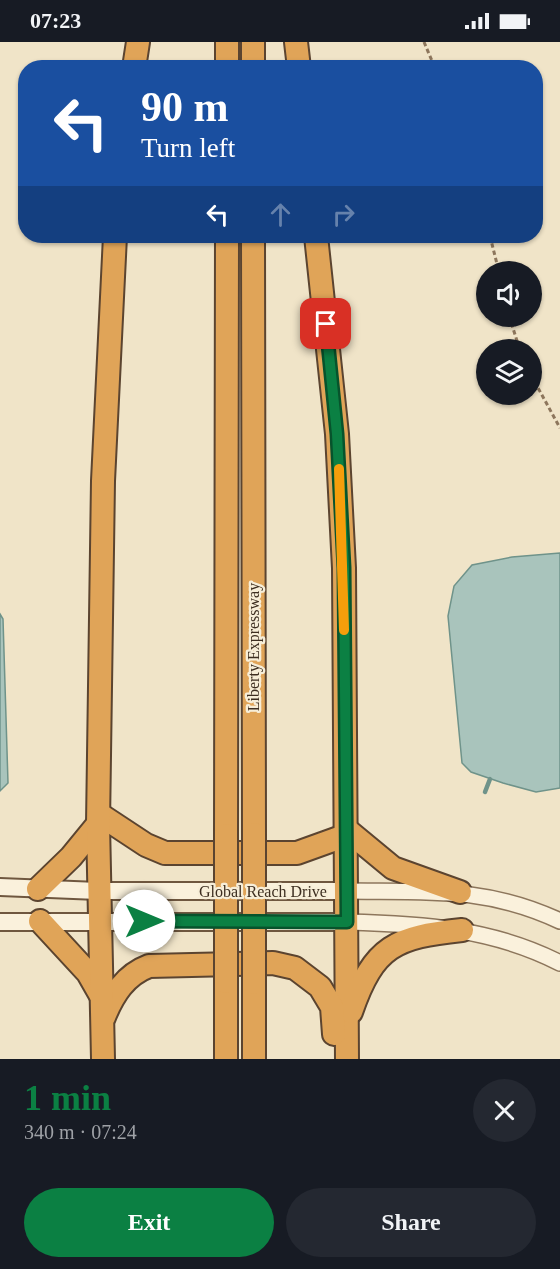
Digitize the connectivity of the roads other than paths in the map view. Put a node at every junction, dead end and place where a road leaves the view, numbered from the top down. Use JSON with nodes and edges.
{"nodes":[{"id":1,"x":138,"y":42,"type":"edge"},
{"id":2,"x":227,"y":42,"type":"edge"},
{"id":3,"x":254,"y":42,"type":"edge"},
{"id":4,"x":296,"y":42,"type":"edge"},
{"id":5,"x":135,"y":60,"type":"edge"},
{"id":6,"x":227,"y":60,"type":"edge"},
{"id":7,"x":253,"y":60,"type":"edge"},
{"id":8,"x":298,"y":60,"type":"edge"},
{"id":9,"x":115,"y":243,"type":"edge"},
{"id":10,"x":227,"y":243,"type":"edge"},
{"id":11,"x":253,"y":243,"type":"edge"},
{"id":12,"x":317,"y":243,"type":"edge"},
{"id":13,"x":98,"y":819,"type":"junction"},
{"id":14,"x":347,"y":832,"type":"junction"},
{"id":15,"x":0,"y":888,"type":"edge"},
{"id":16,"x":38,"y":889,"type":"junction"},
{"id":17,"x":98,"y":891,"type":"junction"},
{"id":18,"x":345,"y":891,"type":"junction"},
{"id":19,"x":459,"y":892,"type":"junction"},
{"id":20,"x":40,"y":921,"type":"junction"},
{"id":21,"x":99,"y":921,"type":"junction"},
{"id":22,"x":560,"y":921,"type":"edge"},
{"id":23,"x":0,"y":922,"type":"edge"},
{"id":24,"x":347,"y":922,"type":"junction"},
{"id":25,"x":462,"y":930,"type":"junction"},
{"id":26,"x":560,"y":963,"type":"edge"},
{"id":27,"x":101,"y":995,"type":"junction"},
{"id":28,"x":102,"y":1020,"type":"junction"},
{"id":29,"x":346,"y":1027,"type":"junction"},
{"id":30,"x":103,"y":1059,"type":"edge"},
{"id":31,"x":226,"y":1059,"type":"edge"},
{"id":32,"x":254,"y":1059,"type":"edge"},
{"id":33,"x":340,"y":1059,"type":"edge"},
{"id":34,"x":347,"y":1059,"type":"edge"}],
"edges":[{"from":1,"to":5,"type":"highway"},
{"from":2,"to":6,"type":"highway"},
{"from":3,"to":7,"type":"highway"},
{"from":4,"to":8,"type":"highway"},
{"from":9,"to":13,"type":"highway"},
{"from":10,"to":31,"type":"highway","name":"Liberty Expressway","bridge":true},
{"from":11,"to":32,"type":"highway","name":"Liberty Expressway","bridge":true},
{"from":12,"to":14,"type":"highway"},
{"from":13,"to":14,"type":"highway"},
{"from":13,"to":16,"type":"highway"},
{"from":13,"to":17,"type":"highway"},
{"from":14,"to":18,"type":"highway"},
{"from":14,"to":19,"type":"highway"},
{"from":15,"to":16,"type":"main road","name":"Global Reach Drive"},
{"from":16,"to":17,"type":"main road","name":"Global Reach Drive"},
{"from":17,"to":18,"type":"main road","name":"Global Reach Drive"},
{"from":17,"to":21,"type":"highway"},
{"from":18,"to":19,"type":"street"},
{"from":18,"to":24,"type":"highway"},
{"from":19,"to":22,"type":"street"},
{"from":20,"to":21,"type":"main road","name":"Global Reach Drive"},
{"from":20,"to":23,"type":"main road","name":"Global Reach Drive"},
{"from":20,"to":27,"type":"highway"},
{"from":21,"to":24,"type":"main road","name":"Global Reach Drive"},
{"from":21,"to":27,"type":"highway"},
{"from":24,"to":25,"type":"street"},
{"from":24,"to":29,"type":"highway"},
{"from":25,"to":26,"type":"street"},
{"from":25,"to":29,"type":"highway"},
{"from":27,"to":28,"type":"highway"},
{"from":28,"to":30,"type":"highway"},
{"from":28,"to":33,"type":"highway"},
{"from":29,"to":34,"type":"highway"}]}
